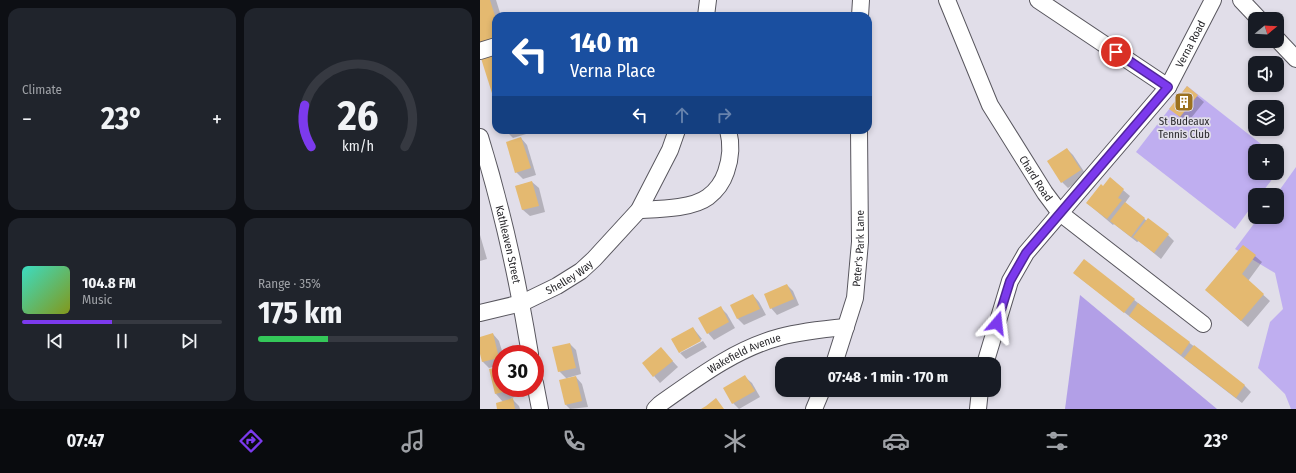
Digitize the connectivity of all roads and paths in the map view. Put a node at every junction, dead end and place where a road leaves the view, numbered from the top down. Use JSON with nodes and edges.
{"nodes":[{"id":1,"x":708,"y":0,"type":"edge"},
{"id":2,"x":861,"y":0,"type":"edge"},
{"id":3,"x":947,"y":0,"type":"edge"},
{"id":4,"x":1038,"y":0,"type":"edge"},
{"id":5,"x":1213,"y":0,"type":"edge"},
{"id":6,"x":1241,"y":0,"type":"edge"},
{"id":7,"x":706,"y":12,"type":"edge"},
{"id":8,"x":860,"y":12,"type":"edge"},
{"id":9,"x":1252,"y":12,"type":"edge"},
{"id":10,"x":1284,"y":46,"type":"edge"},
{"id":11,"x":492,"y":47,"type":"edge"},
{"id":12,"x":480,"y":50,"type":"edge"},
{"id":13,"x":1296,"y":59,"type":"edge"},
{"id":14,"x":1168,"y":87,"type":"junction"},
{"id":15,"x":676,"y":134,"type":"edge"},
{"id":16,"x":729,"y":134,"type":"edge"},
{"id":17,"x":859,"y":134,"type":"edge"},
{"id":18,"x":480,"y":137,"type":"edge"},
{"id":19,"x":638,"y":210,"type":"junction"},
{"id":20,"x":1060,"y":213,"type":"junction"},
{"id":21,"x":522,"y":303,"type":"junction"},
{"id":22,"x":480,"y":313,"type":"edge"},
{"id":23,"x":1203,"y":324,"type":"dead end"},
{"id":24,"x":846,"y":326,"type":"junction"},
{"id":25,"x":529,"y":345,"type":"edge"},
{"id":26,"x":836,"y":357,"type":"edge"},
{"id":27,"x":987,"y":357,"type":"edge"},
{"id":28,"x":538,"y":397,"type":"edge"},
{"id":29,"x":819,"y":397,"type":"edge"},
{"id":30,"x":979,"y":397,"type":"edge"},
{"id":31,"x":540,"y":409,"type":"edge"},
{"id":32,"x":655,"y":409,"type":"edge"},
{"id":33,"x":814,"y":409,"type":"edge"},
{"id":34,"x":978,"y":409,"type":"edge"}],
"edges":[{"from":1,"to":7,"type":"street"},
{"from":2,"to":8,"type":"street"},
{"from":3,"to":20,"type":"street","name":"Chard Road"},
{"from":4,"to":14,"type":"street"},
{"from":5,"to":14,"type":"street","name":"Verna Road"},
{"from":6,"to":9,"type":"street"},
{"from":10,"to":13,"type":"street"},
{"from":11,"to":12,"type":"street"},
{"from":14,"to":20,"type":"street","name":"Verna Road"},
{"from":15,"to":19,"type":"street","name":"Shelley Way"},
{"from":16,"to":19,"type":"street"},
{"from":17,"to":24,"type":"street","name":"Peter's Park Lane"},
{"from":18,"to":21,"type":"street","name":"Kathleaven Street"},
{"from":19,"to":21,"type":"street","name":"Shelley Way"},
{"from":20,"to":23,"type":"street","name":"Chard Road"},
{"from":20,"to":27,"type":"street","name":"Verna Road"},
{"from":21,"to":22,"type":"street","name":"Shelley Way"},
{"from":21,"to":25,"type":"street","name":"Kathleaven Street"},
{"from":24,"to":26,"type":"street","name":"Peter's Park Lane"},
{"from":24,"to":32,"type":"street","name":"Wakefield Avenue"},
{"from":28,"to":31,"type":"street"},
{"from":29,"to":33,"type":"street"},
{"from":30,"to":34,"type":"street"}]}
